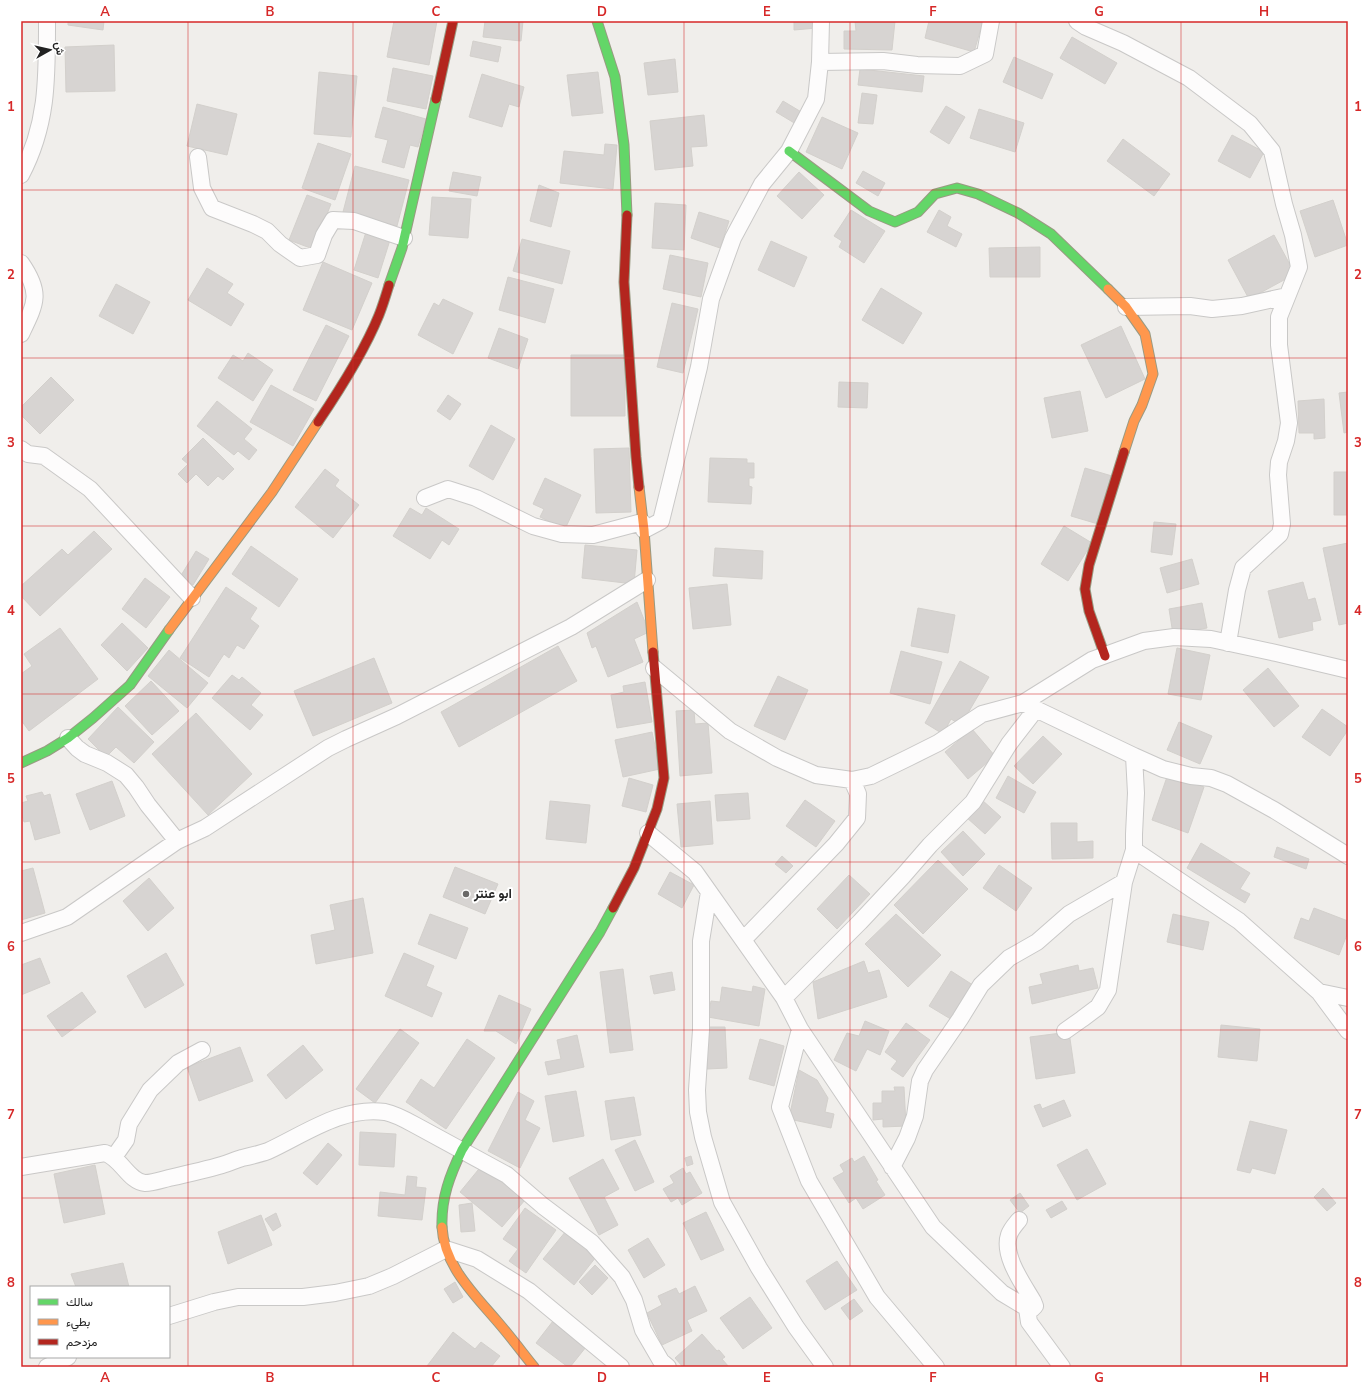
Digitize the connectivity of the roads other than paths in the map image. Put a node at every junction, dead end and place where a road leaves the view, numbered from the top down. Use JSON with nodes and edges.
{"nodes":[{"id":1,"x":47,"y":21,"type":"edge"},
{"id":2,"x":453,"y":21,"type":"edge"},
{"id":3,"x":597,"y":21,"type":"edge"},
{"id":4,"x":821,"y":21,"type":"edge"},
{"id":5,"x":991,"y":21,"type":"edge"},
{"id":6,"x":1077,"y":21,"type":"edge"},
{"id":7,"x":820,"y":62,"type":"junction"},
{"id":8,"x":789,"y":150,"type":"junction"},
{"id":9,"x":198,"y":157,"type":"dead end"},
{"id":10,"x":21,"y":175,"type":"edge"},
{"id":11,"x":404,"y":238,"type":"junction"},
{"id":12,"x":21,"y":263,"type":"edge"},
{"id":13,"x":1287,"y":296,"type":"junction"},
{"id":14,"x":1126,"y":307,"type":"junction"},
{"id":15,"x":21,"y":334,"type":"edge"},
{"id":16,"x":21,"y":449,"type":"edge"},
{"id":17,"x":425,"y":498,"type":"dead end"},
{"id":18,"x":643,"y":526,"type":"junction"},
{"id":19,"x":647,"y":580,"type":"junction"},
{"id":20,"x":192,"y":598,"type":"junction"},
{"id":21,"x":1228,"y":643,"type":"junction"},
{"id":22,"x":1105,"y":656,"type":"junction"},
{"id":23,"x":654,"y":668,"type":"junction"},
{"id":24,"x":1348,"y":670,"type":"edge"},
{"id":25,"x":1030,"y":706,"type":"junction"},
{"id":26,"x":68,"y":738,"type":"junction"},
{"id":27,"x":1134,"y":756,"type":"junction"},
{"id":28,"x":21,"y":763,"type":"edge"},
{"id":29,"x":852,"y":780,"type":"junction"},
{"id":30,"x":648,"y":834,"type":"junction"},
{"id":31,"x":177,"y":841,"type":"junction"},
{"id":32,"x":1134,"y":850,"type":"junction"},
{"id":33,"x":1348,"y":856,"type":"edge"},
{"id":34,"x":1124,"y":882,"type":"junction"},
{"id":35,"x":709,"y":892,"type":"junction"},
{"id":36,"x":21,"y":933,"type":"edge"},
{"id":37,"x":743,"y":940,"type":"junction"},
{"id":38,"x":1319,"y":992,"type":"junction"},
{"id":39,"x":784,"y":998,"type":"junction"},
{"id":40,"x":1348,"y":998,"type":"edge"},
{"id":41,"x":800,"y":1030,"type":"junction"},
{"id":42,"x":1065,"y":1031,"type":"dead end"},
{"id":43,"x":1348,"y":1031,"type":"edge"},
{"id":44,"x":202,"y":1050,"type":"dead end"},
{"id":45,"x":462,"y":1150,"type":"junction"},
{"id":46,"x":114,"y":1157,"type":"junction"},
{"id":47,"x":21,"y":1167,"type":"edge"},
{"id":48,"x":892,"y":1167,"type":"junction"},
{"id":49,"x":1019,"y":1220,"type":"dead end"},
{"id":50,"x":446,"y":1250,"type":"junction"},
{"id":51,"x":1027,"y":1308,"type":"junction"},
{"id":52,"x":170,"y":1316,"type":"edge"},
{"id":53,"x":66,"y":1358,"type":"edge"},
{"id":54,"x":47,"y":1367,"type":"edge"},
{"id":55,"x":534,"y":1367,"type":"edge"},
{"id":56,"x":621,"y":1367,"type":"edge"},
{"id":57,"x":668,"y":1367,"type":"edge"},
{"id":58,"x":825,"y":1367,"type":"edge"},
{"id":59,"x":936,"y":1367,"type":"edge"},
{"id":60,"x":1062,"y":1367,"type":"edge"}],
"edges":[{"from":1,"to":10,"type":"street"},
{"from":2,"to":11,"type":"street"},
{"from":3,"to":18,"type":"street"},
{"from":4,"to":7,"type":"street"},
{"from":5,"to":7,"type":"street"},
{"from":6,"to":13,"type":"street"},
{"from":7,"to":8,"type":"street"},
{"from":8,"to":14,"type":"street"},
{"from":8,"to":18,"type":"street"},
{"from":9,"to":11,"type":"street"},
{"from":11,"to":20,"type":"street"},
{"from":12,"to":15,"type":"street"},
{"from":13,"to":14,"type":"street"},
{"from":13,"to":21,"type":"street"},
{"from":14,"to":22,"type":"street"},
{"from":16,"to":20,"type":"street"},
{"from":17,"to":18,"type":"street"},
{"from":18,"to":19,"type":"street"},
{"from":19,"to":23,"type":"street"},
{"from":19,"to":31,"type":"street"},
{"from":20,"to":26,"type":"street"},
{"from":21,"to":22,"type":"street"},
{"from":21,"to":24,"type":"street"},
{"from":22,"to":25,"type":"street"},
{"from":23,"to":29,"type":"street"},
{"from":23,"to":30,"type":"street"},
{"from":25,"to":27,"type":"street"},
{"from":25,"to":29,"type":"street"},
{"from":25,"to":39,"type":"street"},
{"from":26,"to":28,"type":"street"},
{"from":26,"to":31,"type":"street"},
{"from":27,"to":32,"type":"street"},
{"from":27,"to":33,"type":"street"},
{"from":29,"to":37,"type":"street"},
{"from":30,"to":35,"type":"street"},
{"from":30,"to":45,"type":"street"},
{"from":31,"to":36,"type":"street"},
{"from":32,"to":34,"type":"street"},
{"from":32,"to":38,"type":"street"},
{"from":34,"to":42,"type":"street"},
{"from":34,"to":48,"type":"street"},
{"from":35,"to":37,"type":"street"},
{"from":35,"to":58,"type":"street"},
{"from":37,"to":39,"type":"street"},
{"from":38,"to":40,"type":"street"},
{"from":38,"to":43,"type":"street"},
{"from":39,"to":41,"type":"street"},
{"from":41,"to":48,"type":"street"},
{"from":41,"to":59,"type":"street"},
{"from":44,"to":46,"type":"street"},
{"from":45,"to":46,"type":"street"},
{"from":45,"to":50,"type":"street"},
{"from":45,"to":57,"type":"street"},
{"from":46,"to":47,"type":"street"},
{"from":48,"to":51,"type":"street"},
{"from":49,"to":51,"type":"street"},
{"from":50,"to":52,"type":"street"},
{"from":50,"to":55,"type":"street"},
{"from":50,"to":56,"type":"street"},
{"from":51,"to":60,"type":"street"},
{"from":53,"to":54,"type":"street"}]}
